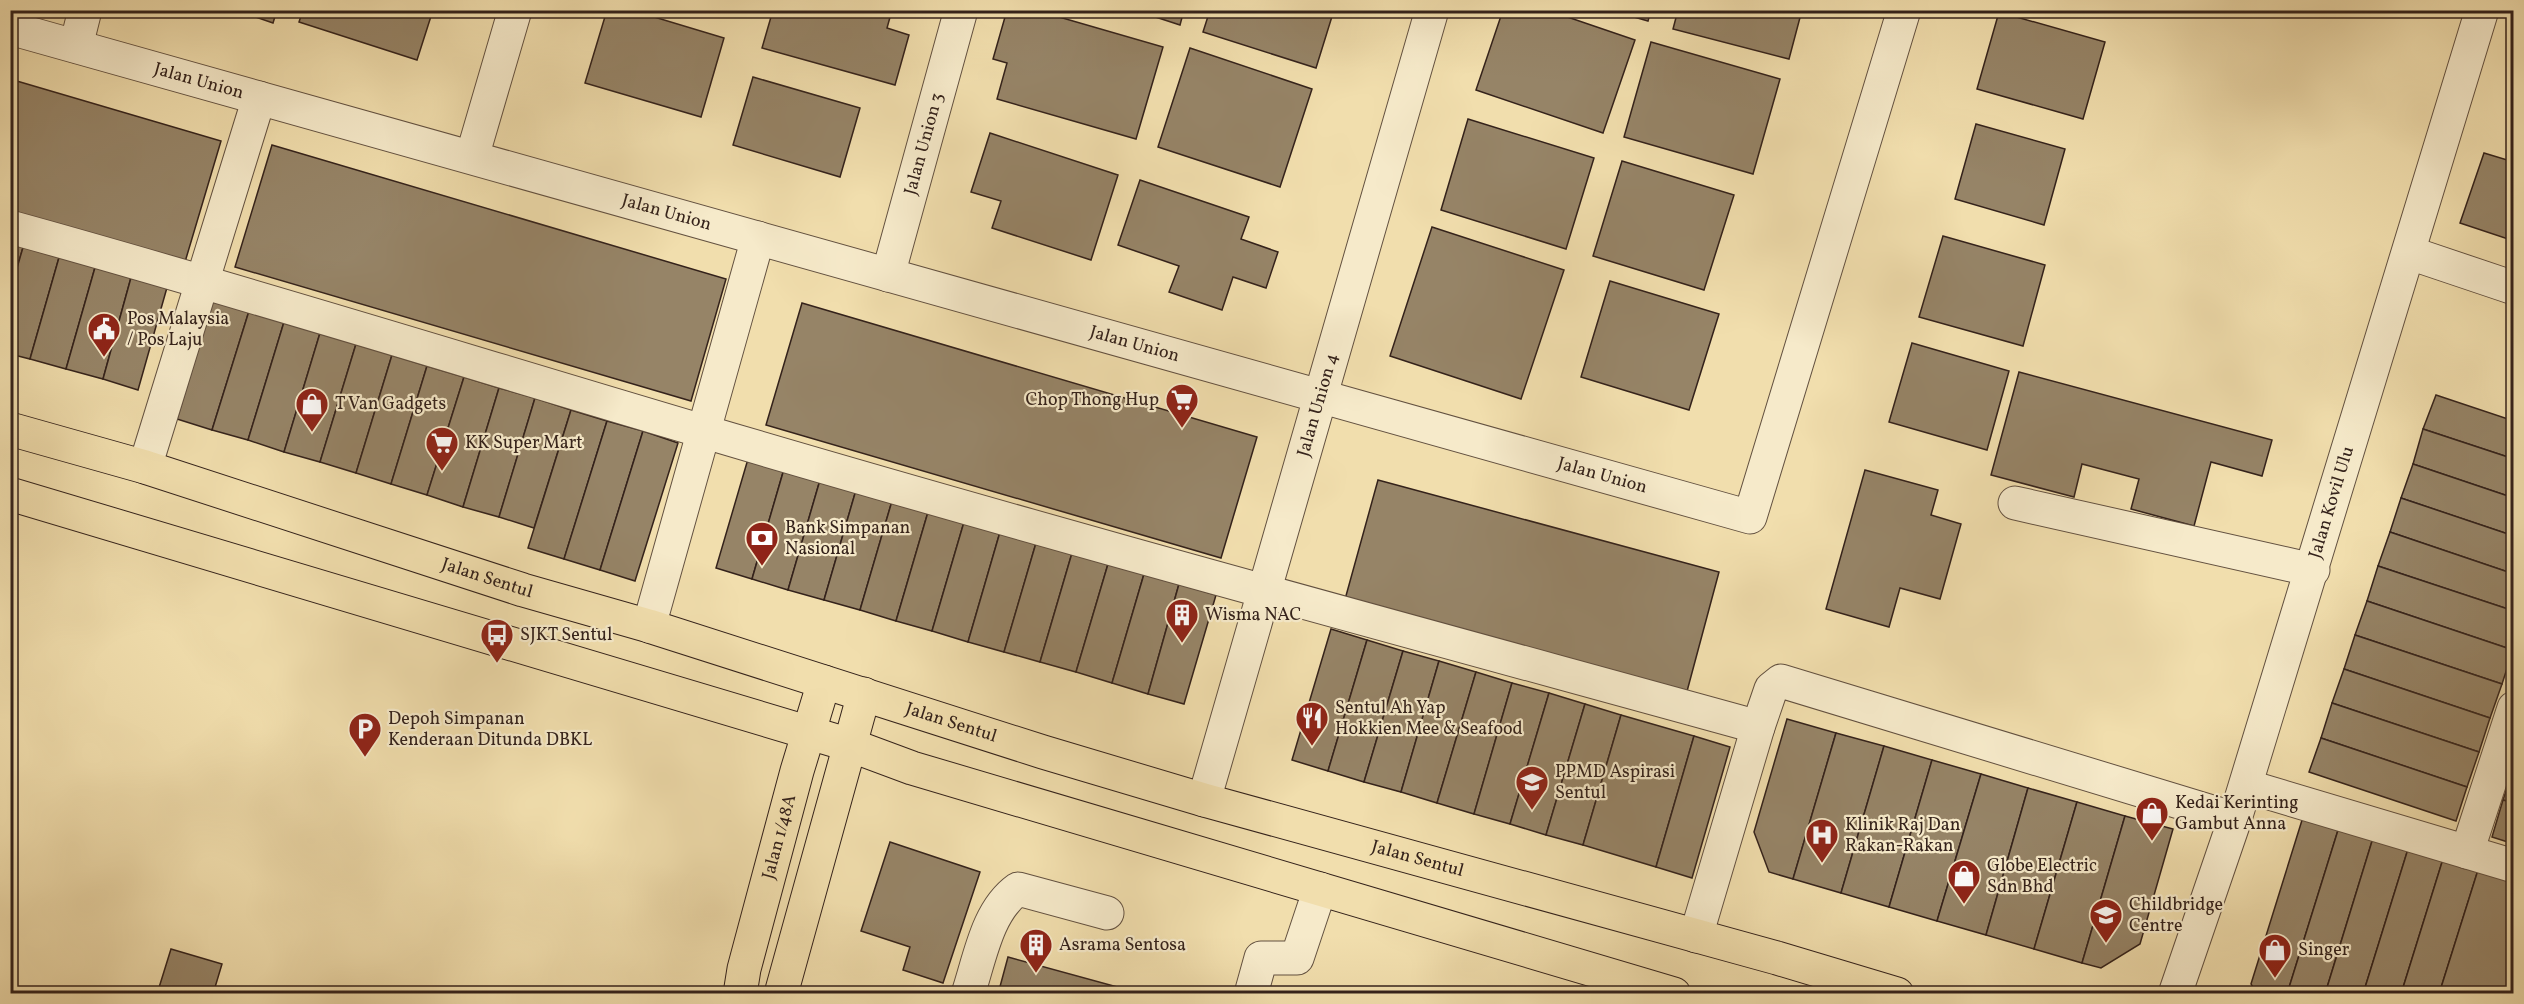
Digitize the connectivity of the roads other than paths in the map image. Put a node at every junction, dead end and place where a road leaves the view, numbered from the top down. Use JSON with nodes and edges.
{"nodes":[{"id":1,"x":85,"y":10,"type":"edge"},
{"id":2,"x":515,"y":10,"type":"edge"},
{"id":3,"x":962,"y":10,"type":"edge"},
{"id":4,"x":1432,"y":10,"type":"edge"},
{"id":5,"x":1904,"y":10,"type":"edge"},
{"id":6,"x":2482,"y":10,"type":"edge"},
{"id":7,"x":10,"y":28,"type":"edge"},
{"id":8,"x":76,"y":46,"type":"junction"},
{"id":9,"x":260,"y":98,"type":"junction"},
{"id":10,"x":472,"y":157,"type":"junction"},
{"id":11,"x":10,"y":227,"type":"edge"},
{"id":12,"x":758,"y":238,"type":"junction"},
{"id":13,"x":2409,"y":253,"type":"junction"},
{"id":14,"x":888,"y":275,"type":"junction"},
{"id":15,"x":202,"y":280,"type":"junction"},
{"id":16,"x":2514,"y":288,"type":"edge"},
{"id":17,"x":1321,"y":397,"type":"junction"},
{"id":18,"x":10,"y":429,"type":"edge"},
{"id":19,"x":704,"y":432,"type":"junction"},
{"id":20,"x":146,"y":467,"type":"junction"},
{"id":21,"x":10,"y":494,"type":"edge"},
{"id":22,"x":2015,"y":503,"type":"dead end"},
{"id":23,"x":2313,"y":570,"type":"junction"},
{"id":24,"x":1264,"y":591,"type":"junction"},
{"id":25,"x":649,"y":626,"type":"junction"},
{"id":26,"x":824,"y":682,"type":"junction"},
{"id":27,"x":864,"y":694,"type":"junction"},
{"id":28,"x":2514,"y":708,"type":"edge"},
{"id":29,"x":1758,"y":727,"type":"junction"},
{"id":30,"x":808,"y":734,"type":"junction"},
{"id":31,"x":850,"y":745,"type":"junction"},
{"id":32,"x":2246,"y":786,"type":"junction"},
{"id":33,"x":1204,"y":800,"type":"junction"},
{"id":34,"x":2235,"y":819,"type":"junction"},
{"id":35,"x":2467,"y":852,"type":"junction"},
{"id":36,"x":2514,"y":866,"type":"edge"},
{"id":37,"x":1320,"y":889,"type":"junction"},
{"id":38,"x":1107,"y":913,"type":"dead end"},
{"id":39,"x":1696,"y":936,"type":"junction"},
{"id":40,"x":1599,"y":983,"type":"edge"},
{"id":41,"x":740,"y":993,"type":"edge"},
{"id":42,"x":781,"y":993,"type":"edge"},
{"id":43,"x":968,"y":993,"type":"edge"},
{"id":44,"x":1251,"y":993,"type":"edge"},
{"id":45,"x":1674,"y":993,"type":"edge"},
{"id":46,"x":1897,"y":993,"type":"edge"},
{"id":47,"x":2175,"y":993,"type":"edge"}],
"edges":[{"from":1,"to":8,"type":"street"},
{"from":2,"to":10,"type":"street"},
{"from":3,"to":14,"type":"street","name":"Jalan Union 3"},
{"from":4,"to":17,"type":"street","name":"Jalan Union 4"},
{"from":5,"to":17,"type":"street","name":"Jalan Union"},
{"from":6,"to":13,"type":"street","name":"Jalan Kovil Ulu"},
{"from":7,"to":8,"type":"street","name":"Jalan Union"},
{"from":8,"to":9,"type":"street","name":"Jalan Union"},
{"from":9,"to":10,"type":"street","name":"Jalan Union"},
{"from":9,"to":15,"type":"street"},
{"from":10,"to":12,"type":"street","name":"Jalan Union"},
{"from":11,"to":15,"type":"street"},
{"from":12,"to":14,"type":"street","name":"Jalan Union"},
{"from":12,"to":19,"type":"street"},
{"from":13,"to":16,"type":"street"},
{"from":13,"to":23,"type":"street","name":"Jalan Kovil Ulu"},
{"from":14,"to":17,"type":"street","name":"Jalan Union"},
{"from":15,"to":19,"type":"street"},
{"from":15,"to":20,"type":"street"},
{"from":17,"to":24,"type":"street","name":"Jalan Union 4"},
{"from":18,"to":20,"type":"main road","name":"Jalan Sentul"},
{"from":19,"to":24,"type":"street"},
{"from":19,"to":25,"type":"street"},
{"from":20,"to":25,"type":"main road","name":"Jalan Sentul"},
{"from":21,"to":30,"type":"main road"},
{"from":22,"to":23,"type":"street"},
{"from":23,"to":32,"type":"street","name":"Jalan Kovil Ulu"},
{"from":24,"to":29,"type":"street"},
{"from":24,"to":33,"type":"street","name":"Jalan Union 4"},
{"from":25,"to":26,"type":"main road","name":"Jalan Sentul"},
{"from":26,"to":27,"type":"main road","name":"Jalan Sentul"},
{"from":26,"to":30,"type":"main road","name":"Jalan 1/48A"},
{"from":27,"to":31,"type":"main road"},
{"from":27,"to":33,"type":"main road","name":"Jalan Sentul"},
{"from":28,"to":35,"type":"street"},
{"from":29,"to":34,"type":"street"},
{"from":29,"to":39,"type":"street"},
{"from":30,"to":31,"type":"main road"},
{"from":30,"to":41,"type":"main road","name":"Jalan 1/48A"},
{"from":31,"to":37,"type":"main road"},
{"from":31,"to":42,"type":"main road"},
{"from":32,"to":34,"type":"street","name":"Jalan Kovil Ulu"},
{"from":32,"to":35,"type":"street"},
{"from":33,"to":39,"type":"main road","name":"Jalan Sentul"},
{"from":34,"to":47,"type":"street","name":"Jalan Kovil Ulu"},
{"from":35,"to":36,"type":"street"},
{"from":37,"to":40,"type":"main road"},
{"from":37,"to":44,"type":"street"},
{"from":38,"to":43,"type":"street"},
{"from":39,"to":46,"type":"main road","name":"Jalan Sentul"},
{"from":40,"to":45,"type":"main road"}]}
